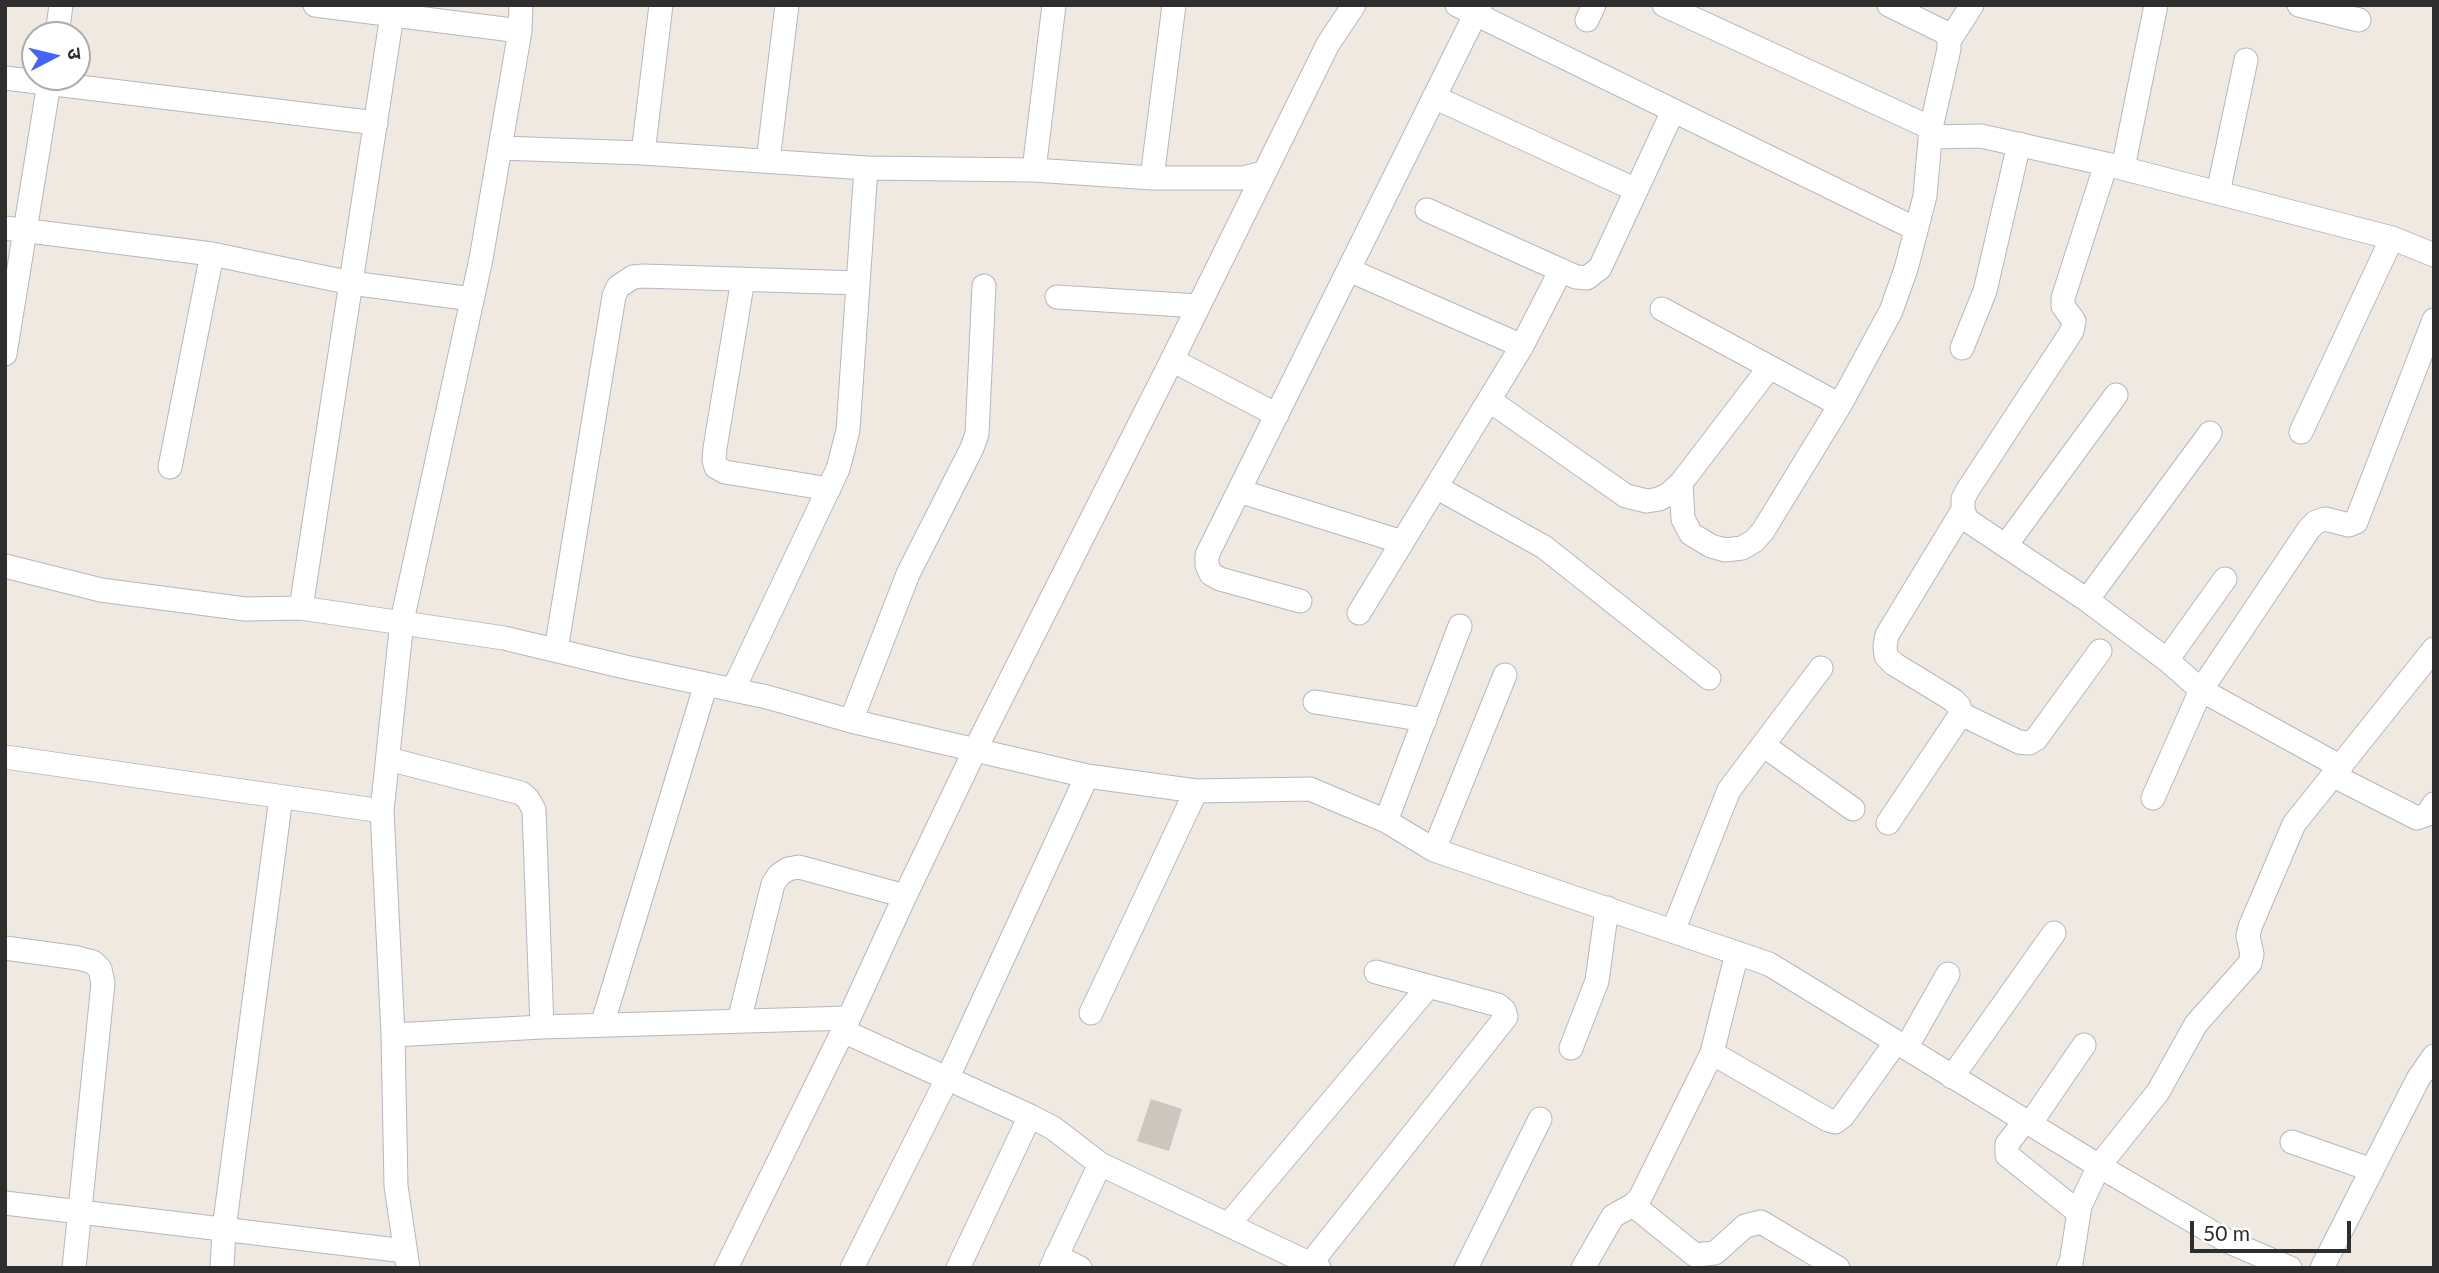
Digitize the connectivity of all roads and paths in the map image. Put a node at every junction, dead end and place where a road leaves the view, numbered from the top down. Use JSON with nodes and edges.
{"nodes":[{"id":1,"x":315,"y":5,"type":"edge"},
{"id":2,"x":521,"y":5,"type":"edge"},
{"id":3,"x":661,"y":5,"type":"edge"},
{"id":4,"x":787,"y":5,"type":"edge"},
{"id":5,"x":1055,"y":5,"type":"edge"},
{"id":6,"x":1174,"y":5,"type":"edge"},
{"id":7,"x":1354,"y":5,"type":"edge"},
{"id":8,"x":1664,"y":5,"type":"edge"},
{"id":9,"x":1889,"y":5,"type":"edge"},
{"id":10,"x":1972,"y":5,"type":"edge"},
{"id":11,"x":2156,"y":5,"type":"edge"},
{"id":12,"x":2300,"y":5,"type":"edge"},
{"id":13,"x":1471,"y":8,"type":"edge"},
{"id":14,"x":392,"y":15,"type":"junction"},
{"id":15,"x":1932,"y":15,"type":"edge"},
{"id":16,"x":2359,"y":20,"type":"dead end"},
{"id":17,"x":520,"y":31,"type":"junction"},
{"id":18,"x":1949,"y":41,"type":"junction"},
{"id":19,"x":2246,"y":60,"type":"dead end"},
{"id":20,"x":91,"y":85,"type":"edge"},
{"id":21,"x":47,"y":91,"type":"edge"},
{"id":22,"x":1434,"y":97,"type":"junction"},
{"id":23,"x":1673,"y":111,"type":"junction"},
{"id":24,"x":376,"y":122,"type":"junction"},
{"id":25,"x":1931,"y":132,"type":"junction"},
{"id":26,"x":2019,"y":144,"type":"junction"},
{"id":27,"x":500,"y":148,"type":"junction"},
{"id":28,"x":643,"y":153,"type":"junction"},
{"id":29,"x":768,"y":161,"type":"junction"},
{"id":30,"x":2114,"y":166,"type":"junction"},
{"id":31,"x":866,"y":167,"type":"junction"},
{"id":32,"x":1034,"y":170,"type":"junction"},
{"id":33,"x":1247,"y":176,"type":"junction"},
{"id":34,"x":1152,"y":178,"type":"junction"},
{"id":35,"x":1636,"y":190,"type":"junction"},
{"id":36,"x":2218,"y":193,"type":"junction"},
{"id":37,"x":1427,"y":210,"type":"dead end"},
{"id":38,"x":15,"y":229,"type":"edge"},
{"id":39,"x":1916,"y":229,"type":"junction"},
{"id":40,"x":2392,"y":238,"type":"junction"},
{"id":41,"x":212,"y":254,"type":"junction"},
{"id":42,"x":2434,"y":255,"type":"edge"},
{"id":43,"x":1349,"y":270,"type":"junction"},
{"id":44,"x":1561,"y":270,"type":"junction"},
{"id":45,"x":743,"y":279,"type":"junction"},
{"id":46,"x":351,"y":283,"type":"junction"},
{"id":47,"x":858,"y":283,"type":"junction"},
{"id":48,"x":984,"y":286,"type":"dead end"},
{"id":49,"x":1057,"y":297,"type":"dead end"},
{"id":50,"x":472,"y":299,"type":"junction"},
{"id":51,"x":1198,"y":306,"type":"junction"},
{"id":52,"x":1662,"y":309,"type":"dead end"},
{"id":53,"x":2434,"y":320,"type":"edge"},
{"id":54,"x":1522,"y":346,"type":"junction"},
{"id":55,"x":1962,"y":348,"type":"dead end"},
{"id":56,"x":5,"y":354,"type":"edge"},
{"id":57,"x":1172,"y":360,"type":"junction"},
{"id":58,"x":1769,"y":368,"type":"junction"},
{"id":59,"x":2116,"y":395,"type":"dead end"},
{"id":60,"x":1489,"y":400,"type":"junction"},
{"id":61,"x":1840,"y":405,"type":"junction"},
{"id":62,"x":1277,"y":415,"type":"junction"},
{"id":63,"x":2301,"y":432,"type":"dead end"},
{"id":64,"x":2210,"y":433,"type":"dead end"},
{"id":65,"x":170,"y":467,"type":"dead end"},
{"id":66,"x":1681,"y":483,"type":"junction"},
{"id":67,"x":1436,"y":487,"type":"junction"},
{"id":68,"x":829,"y":489,"type":"junction"},
{"id":69,"x":1239,"y":491,"type":"junction"},
{"id":70,"x":1963,"y":510,"type":"junction"},
{"id":71,"x":1402,"y":542,"type":"junction"},
{"id":72,"x":2006,"y":545,"type":"junction"},
{"id":73,"x":5,"y":566,"type":"edge"},
{"id":74,"x":2225,"y":579,"type":"dead end"},
{"id":75,"x":2087,"y":600,"type":"junction"},
{"id":76,"x":1300,"y":601,"type":"dead end"},
{"id":77,"x":301,"y":608,"type":"junction"},
{"id":78,"x":1359,"y":613,"type":"dead end"},
{"id":79,"x":402,"y":621,"type":"junction"},
{"id":80,"x":1460,"y":626,"type":"dead end"},
{"id":81,"x":2434,"y":649,"type":"edge"},
{"id":82,"x":556,"y":650,"type":"junction"},
{"id":83,"x":2100,"y":651,"type":"dead end"},
{"id":84,"x":2167,"y":660,"type":"junction"},
{"id":85,"x":1821,"y":668,"type":"dead end"},
{"id":86,"x":1505,"y":674,"type":"dead end"},
{"id":87,"x":1709,"y":678,"type":"dead end"},
{"id":88,"x":706,"y":684,"type":"junction"},
{"id":89,"x":733,"y":690,"type":"junction"},
{"id":90,"x":2201,"y":690,"type":"junction"},
{"id":91,"x":1315,"y":702,"type":"dead end"},
{"id":92,"x":1961,"y":714,"type":"junction"},
{"id":93,"x":1424,"y":720,"type":"junction"},
{"id":94,"x":851,"y":721,"type":"junction"},
{"id":95,"x":1763,"y":745,"type":"junction"},
{"id":96,"x":975,"y":750,"type":"junction"},
{"id":97,"x":5,"y":757,"type":"edge"},
{"id":98,"x":388,"y":759,"type":"junction"},
{"id":99,"x":2337,"y":772,"type":"junction"},
{"id":100,"x":1087,"y":776,"type":"junction"},
{"id":101,"x":1196,"y":791,"type":"junction"},
{"id":102,"x":281,"y":797,"type":"junction"},
{"id":103,"x":2153,"y":798,"type":"dead end"},
{"id":104,"x":2434,"y":804,"type":"edge"},
{"id":105,"x":1853,"y":809,"type":"dead end"},
{"id":106,"x":382,"y":811,"type":"junction"},
{"id":107,"x":1386,"y":821,"type":"junction"},
{"id":108,"x":1888,"y":823,"type":"dead end"},
{"id":109,"x":1434,"y":850,"type":"junction"},
{"id":110,"x":905,"y":896,"type":"junction"},
{"id":111,"x":1607,"y":908,"type":"junction"},
{"id":112,"x":1673,"y":931,"type":"junction"},
{"id":113,"x":2054,"y":933,"type":"dead end"},
{"id":114,"x":5,"y":948,"type":"edge"},
{"id":115,"x":1737,"y":953,"type":"junction"},
{"id":116,"x":1376,"y":972,"type":"dead end"},
{"id":117,"x":1948,"y":974,"type":"dead end"},
{"id":118,"x":1428,"y":987,"type":"junction"},
{"id":119,"x":1091,"y":1013,"type":"dead end"},
{"id":120,"x":739,"y":1021,"type":"junction"},
{"id":121,"x":846,"y":1024,"type":"junction"},
{"id":122,"x":602,"y":1025,"type":"junction"},
{"id":123,"x":542,"y":1027,"type":"junction"},
{"id":124,"x":393,"y":1035,"type":"junction"},
{"id":125,"x":1901,"y":1045,"type":"junction"},
{"id":126,"x":2084,"y":1045,"type":"dead end"},
{"id":127,"x":1571,"y":1048,"type":"dead end"},
{"id":128,"x":1712,"y":1053,"type":"junction"},
{"id":129,"x":2434,"y":1056,"type":"edge"},
{"id":130,"x":948,"y":1077,"type":"junction"},
{"id":131,"x":1952,"y":1077,"type":"junction"},
{"id":132,"x":2426,"y":1083,"type":"edge"},
{"id":133,"x":1030,"y":1116,"type":"junction"},
{"id":134,"x":1541,"y":1119,"type":"dead end"},
{"id":135,"x":2027,"y":1122,"type":"junction"},
{"id":136,"x":2292,"y":1142,"type":"dead end"},
{"id":137,"x":1100,"y":1164,"type":"junction"},
{"id":138,"x":2099,"y":1166,"type":"junction"},
{"id":139,"x":2372,"y":1170,"type":"junction"},
{"id":140,"x":5,"y":1203,"type":"edge"},
{"id":141,"x":1633,"y":1205,"type":"junction"},
{"id":142,"x":78,"y":1212,"type":"junction"},
{"id":143,"x":2078,"y":1212,"type":"junction"},
{"id":144,"x":1228,"y":1225,"type":"junction"},
{"id":145,"x":224,"y":1229,"type":"junction"},
{"id":146,"x":407,"y":1259,"type":"edge"},
{"id":147,"x":1702,"y":1261,"type":"edge"},
{"id":148,"x":1054,"y":1262,"type":"edge"},
{"id":149,"x":1312,"y":1266,"type":"edge"},
{"id":150,"x":2073,"y":1266,"type":"edge"},
{"id":151,"x":74,"y":1268,"type":"edge"},
{"id":152,"x":222,"y":1268,"type":"edge"},
{"id":153,"x":726,"y":1268,"type":"edge"},
{"id":154,"x":852,"y":1268,"type":"edge"},
{"id":155,"x":958,"y":1268,"type":"edge"},
{"id":156,"x":1080,"y":1268,"type":"edge"},
{"id":157,"x":1466,"y":1268,"type":"edge"},
{"id":158,"x":1583,"y":1268,"type":"edge"},
{"id":159,"x":1838,"y":1268,"type":"edge"},
{"id":160,"x":2290,"y":1268,"type":"edge"},
{"id":161,"x":2322,"y":1268,"type":"edge"}],
"edges":[{"from":1,"to":14,"type":"street"},
{"from":2,"to":17,"type":"street"},
{"from":3,"to":28,"type":"street"},
{"from":4,"to":29,"type":"street"},
{"from":5,"to":32,"type":"street"},
{"from":6,"to":34,"type":"street"},
{"from":7,"to":33,"type":"street"},
{"from":8,"to":25,"type":"street"},
{"from":9,"to":15,"type":"street"},
{"from":10,"to":18,"type":"street"},
{"from":11,"to":30,"type":"street"},
{"from":12,"to":16,"type":"street"},
{"from":13,"to":22,"type":"street"},
{"from":13,"to":23,"type":"street"},
{"from":14,"to":17,"type":"street"},
{"from":14,"to":24,"type":"street"},
{"from":15,"to":18,"type":"street"},
{"from":17,"to":27,"type":"street"},
{"from":18,"to":25,"type":"street"},
{"from":19,"to":36,"type":"street"},
{"from":20,"to":24,"type":"street"},
{"from":21,"to":38,"type":"street"},
{"from":22,"to":35,"type":"street"},
{"from":22,"to":43,"type":"street"},
{"from":23,"to":35,"type":"street"},
{"from":23,"to":39,"type":"street"},
{"from":24,"to":46,"type":"street"},
{"from":25,"to":26,"type":"street"},
{"from":25,"to":39,"type":"street"},
{"from":26,"to":30,"type":"street"},
{"from":26,"to":55,"type":"street"},
{"from":27,"to":28,"type":"street"},
{"from":27,"to":50,"type":"street"},
{"from":28,"to":29,"type":"street"},
{"from":29,"to":31,"type":"street"},
{"from":30,"to":36,"type":"street"},
{"from":30,"to":70,"type":"street"},
{"from":31,"to":32,"type":"street"},
{"from":31,"to":47,"type":"street"},
{"from":32,"to":34,"type":"street"},
{"from":33,"to":34,"type":"street"},
{"from":33,"to":51,"type":"street"},
{"from":35,"to":44,"type":"street"},
{"from":36,"to":40,"type":"street"},
{"from":37,"to":44,"type":"street"},
{"from":38,"to":41,"type":"street"},
{"from":38,"to":56,"type":"street"},
{"from":39,"to":61,"type":"street"},
{"from":40,"to":42,"type":"street"},
{"from":40,"to":63,"type":"street"},
{"from":41,"to":46,"type":"street"},
{"from":41,"to":65,"type":"street"},
{"from":43,"to":54,"type":"street"},
{"from":43,"to":62,"type":"street"},
{"from":44,"to":54,"type":"street"},
{"from":45,"to":47,"type":"street"},
{"from":45,"to":68,"type":"street"},
{"from":45,"to":82,"type":"street"},
{"from":46,"to":50,"type":"street"},
{"from":46,"to":77,"type":"street"},
{"from":47,"to":68,"type":"street"},
{"from":48,"to":94,"type":"street"},
{"from":49,"to":51,"type":"street"},
{"from":50,"to":79,"type":"street"},
{"from":51,"to":57,"type":"street"},
{"from":52,"to":58,"type":"street"},
{"from":53,"to":90,"type":"street"},
{"from":54,"to":60,"type":"street"},
{"from":57,"to":62,"type":"street"},
{"from":57,"to":96,"type":"street"},
{"from":58,"to":61,"type":"street"},
{"from":58,"to":66,"type":"street"},
{"from":59,"to":72,"type":"street"},
{"from":60,"to":66,"type":"street"},
{"from":60,"to":67,"type":"street"},
{"from":61,"to":66,"type":"street"},
{"from":62,"to":69,"type":"street"},
{"from":64,"to":75,"type":"street"},
{"from":67,"to":71,"type":"street"},
{"from":67,"to":87,"type":"street"},
{"from":68,"to":89,"type":"street"},
{"from":69,"to":71,"type":"street"},
{"from":69,"to":76,"type":"street"},
{"from":70,"to":72,"type":"street"},
{"from":70,"to":92,"type":"street"},
{"from":71,"to":78,"type":"street"},
{"from":72,"to":75,"type":"street"},
{"from":73,"to":77,"type":"street"},
{"from":74,"to":84,"type":"street"},
{"from":75,"to":84,"type":"street"},
{"from":77,"to":79,"type":"street"},
{"from":79,"to":82,"type":"street"},
{"from":79,"to":98,"type":"street"},
{"from":80,"to":93,"type":"street"},
{"from":81,"to":99,"type":"street"},
{"from":82,"to":88,"type":"street"},
{"from":83,"to":92,"type":"street"},
{"from":84,"to":90,"type":"street"},
{"from":85,"to":95,"type":"street"},
{"from":86,"to":109,"type":"street"},
{"from":88,"to":89,"type":"street"},
{"from":88,"to":122,"type":"street"},
{"from":89,"to":94,"type":"street"},
{"from":90,"to":99,"type":"street"},
{"from":90,"to":103,"type":"street"},
{"from":91,"to":93,"type":"street"},
{"from":92,"to":108,"type":"street"},
{"from":93,"to":107,"type":"street"},
{"from":94,"to":96,"type":"street"},
{"from":95,"to":105,"type":"street"},
{"from":95,"to":112,"type":"street"},
{"from":96,"to":100,"type":"street"},
{"from":96,"to":110,"type":"street"},
{"from":97,"to":102,"type":"street"},
{"from":98,"to":106,"type":"street"},
{"from":98,"to":123,"type":"street"},
{"from":99,"to":104,"type":"street"},
{"from":99,"to":138,"type":"street"},
{"from":100,"to":101,"type":"street"},
{"from":100,"to":130,"type":"street"},
{"from":101,"to":107,"type":"street"},
{"from":101,"to":119,"type":"street"},
{"from":102,"to":106,"type":"street"},
{"from":102,"to":145,"type":"street"},
{"from":106,"to":124,"type":"street"},
{"from":107,"to":109,"type":"street"},
{"from":109,"to":111,"type":"street"},
{"from":110,"to":120,"type":"street"},
{"from":110,"to":121,"type":"street"},
{"from":111,"to":112,"type":"street"},
{"from":111,"to":127,"type":"street"},
{"from":112,"to":115,"type":"street"},
{"from":113,"to":131,"type":"street"},
{"from":114,"to":142,"type":"street"},
{"from":115,"to":125,"type":"street"},
{"from":115,"to":128,"type":"street"},
{"from":116,"to":118,"type":"street"},
{"from":117,"to":125,"type":"street"},
{"from":118,"to":144,"type":"street"},
{"from":118,"to":149,"type":"street"},
{"from":120,"to":121,"type":"street"},
{"from":120,"to":122,"type":"street"},
{"from":121,"to":130,"type":"street"},
{"from":121,"to":153,"type":"street"},
{"from":122,"to":123,"type":"street"},
{"from":123,"to":124,"type":"street"},
{"from":124,"to":146,"type":"street"},
{"from":125,"to":128,"type":"street"},
{"from":125,"to":131,"type":"street"},
{"from":126,"to":135,"type":"street"},
{"from":128,"to":141,"type":"street"},
{"from":129,"to":132,"type":"street"},
{"from":130,"to":133,"type":"street"},
{"from":130,"to":154,"type":"street"},
{"from":131,"to":135,"type":"street"},
{"from":132,"to":139,"type":"street"},
{"from":133,"to":137,"type":"street"},
{"from":133,"to":155,"type":"street"},
{"from":134,"to":157,"type":"street"},
{"from":135,"to":138,"type":"street"},
{"from":135,"to":143,"type":"street"},
{"from":136,"to":139,"type":"street"},
{"from":137,"to":144,"type":"street"},
{"from":137,"to":148,"type":"street"},
{"from":138,"to":143,"type":"street"},
{"from":138,"to":160,"type":"street"},
{"from":139,"to":161,"type":"street"},
{"from":140,"to":142,"type":"street"},
{"from":141,"to":147,"type":"street"},
{"from":141,"to":158,"type":"street"},
{"from":142,"to":145,"type":"street"},
{"from":142,"to":151,"type":"street"},
{"from":143,"to":150,"type":"street"},
{"from":144,"to":149,"type":"street"},
{"from":145,"to":146,"type":"street"},
{"from":145,"to":152,"type":"street"},
{"from":147,"to":159,"type":"street"},
{"from":148,"to":156,"type":"street"}]}
